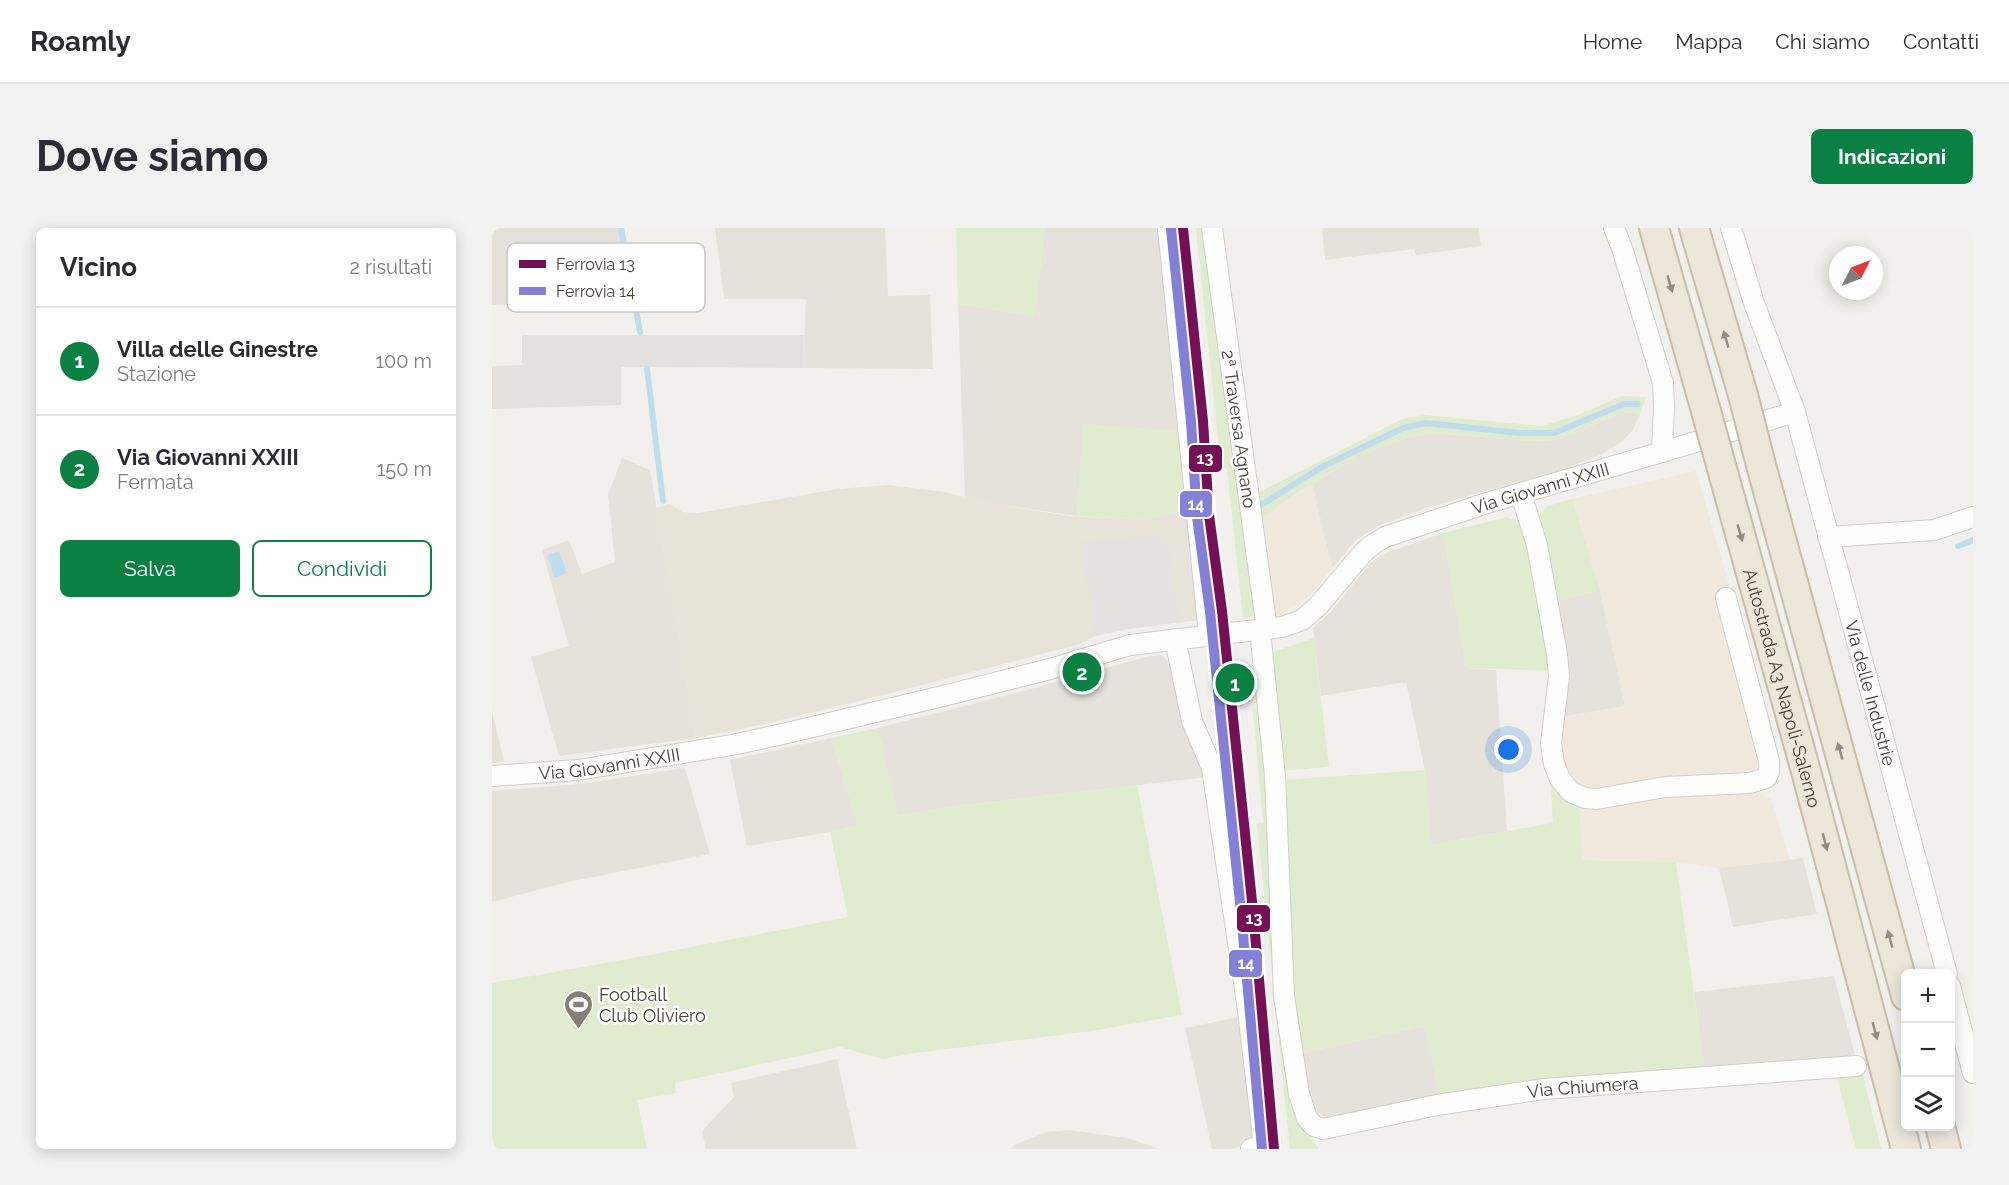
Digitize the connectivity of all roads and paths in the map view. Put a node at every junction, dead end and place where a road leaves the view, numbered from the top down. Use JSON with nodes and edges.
{"nodes":[{"id":1,"x":1168,"y":228,"type":"edge"},
{"id":2,"x":1212,"y":228,"type":"edge"},
{"id":3,"x":1614,"y":228,"type":"edge"},
{"id":4,"x":1654,"y":228,"type":"edge"},
{"id":5,"x":1694,"y":228,"type":"edge"},
{"id":6,"x":1731,"y":228,"type":"edge"},
{"id":7,"x":1795,"y":411,"type":"junction"},
{"id":8,"x":1662,"y":452,"type":"junction"},
{"id":9,"x":1521,"y":494,"type":"junction"},
{"id":10,"x":1973,"y":517,"type":"edge"},
{"id":11,"x":1828,"y":537,"type":"junction"},
{"id":12,"x":1726,"y":598,"type":"dead end"},
{"id":13,"x":1263,"y":630,"type":"junction"},
{"id":14,"x":1209,"y":635,"type":"junction"},
{"id":15,"x":1175,"y":639,"type":"junction"},
{"id":16,"x":492,"y":776,"type":"edge"},
{"id":17,"x":1946,"y":969,"type":"edge"},
{"id":18,"x":1901,"y":981,"type":"edge"},
{"id":19,"x":1955,"y":1005,"type":"edge"},
{"id":20,"x":1856,"y":1066,"type":"dead end"},
{"id":21,"x":1973,"y":1073,"type":"edge"},
{"id":22,"x":1314,"y":1126,"type":"joint"},
{"id":23,"x":1941,"y":1131,"type":"edge"},
{"id":24,"x":1257,"y":1147,"type":"edge"},
{"id":25,"x":1906,"y":1149,"type":"edge"},
{"id":26,"x":1946,"y":1149,"type":"edge"}],
"edges":[{"from":1,"to":14,"type":"street"},
{"from":2,"to":13,"type":"street","name":"2ª Traversa Agnano"},
{"from":3,"to":8,"type":"street"},
{"from":4,"to":25,"type":"highway","name":"Autostrada A3 Napoli-Salerno","one_way":true,"bridge":true},
{"from":18,"to":5,"type":"highway","name":"Autostrada A3 Napoli-Salerno","one_way":true,"bridge":true},
{"from":6,"to":7,"type":"street"},
{"from":7,"to":8,"type":"street","name":"Via Giovanni XXIII"},
{"from":7,"to":11,"type":"street","name":"Via delle Industrie"},
{"from":8,"to":9,"type":"street","name":"Via Giovanni XXIII"},
{"from":9,"to":12,"type":"street"},
{"from":9,"to":13,"type":"street","name":"Via Giovanni XXIII"},
{"from":10,"to":11,"type":"street"},
{"from":11,"to":17,"type":"street","name":"Via delle Industrie"},
{"from":13,"to":14,"type":"street","name":"Via Giovanni XXIII"},
{"from":13,"to":22,"type":"street","name":"2ª Traversa Agnano"},
{"from":14,"to":15,"type":"street","name":"Via Giovanni XXIII"},
{"from":15,"to":16,"type":"street","name":"Via Giovanni XXIII"},
{"from":15,"to":24,"type":"street"},
{"from":19,"to":21,"type":"street"},
{"from":20,"to":22,"type":"street","name":"Via Chiumera"},
{"from":23,"to":26,"type":"highway"}]}
